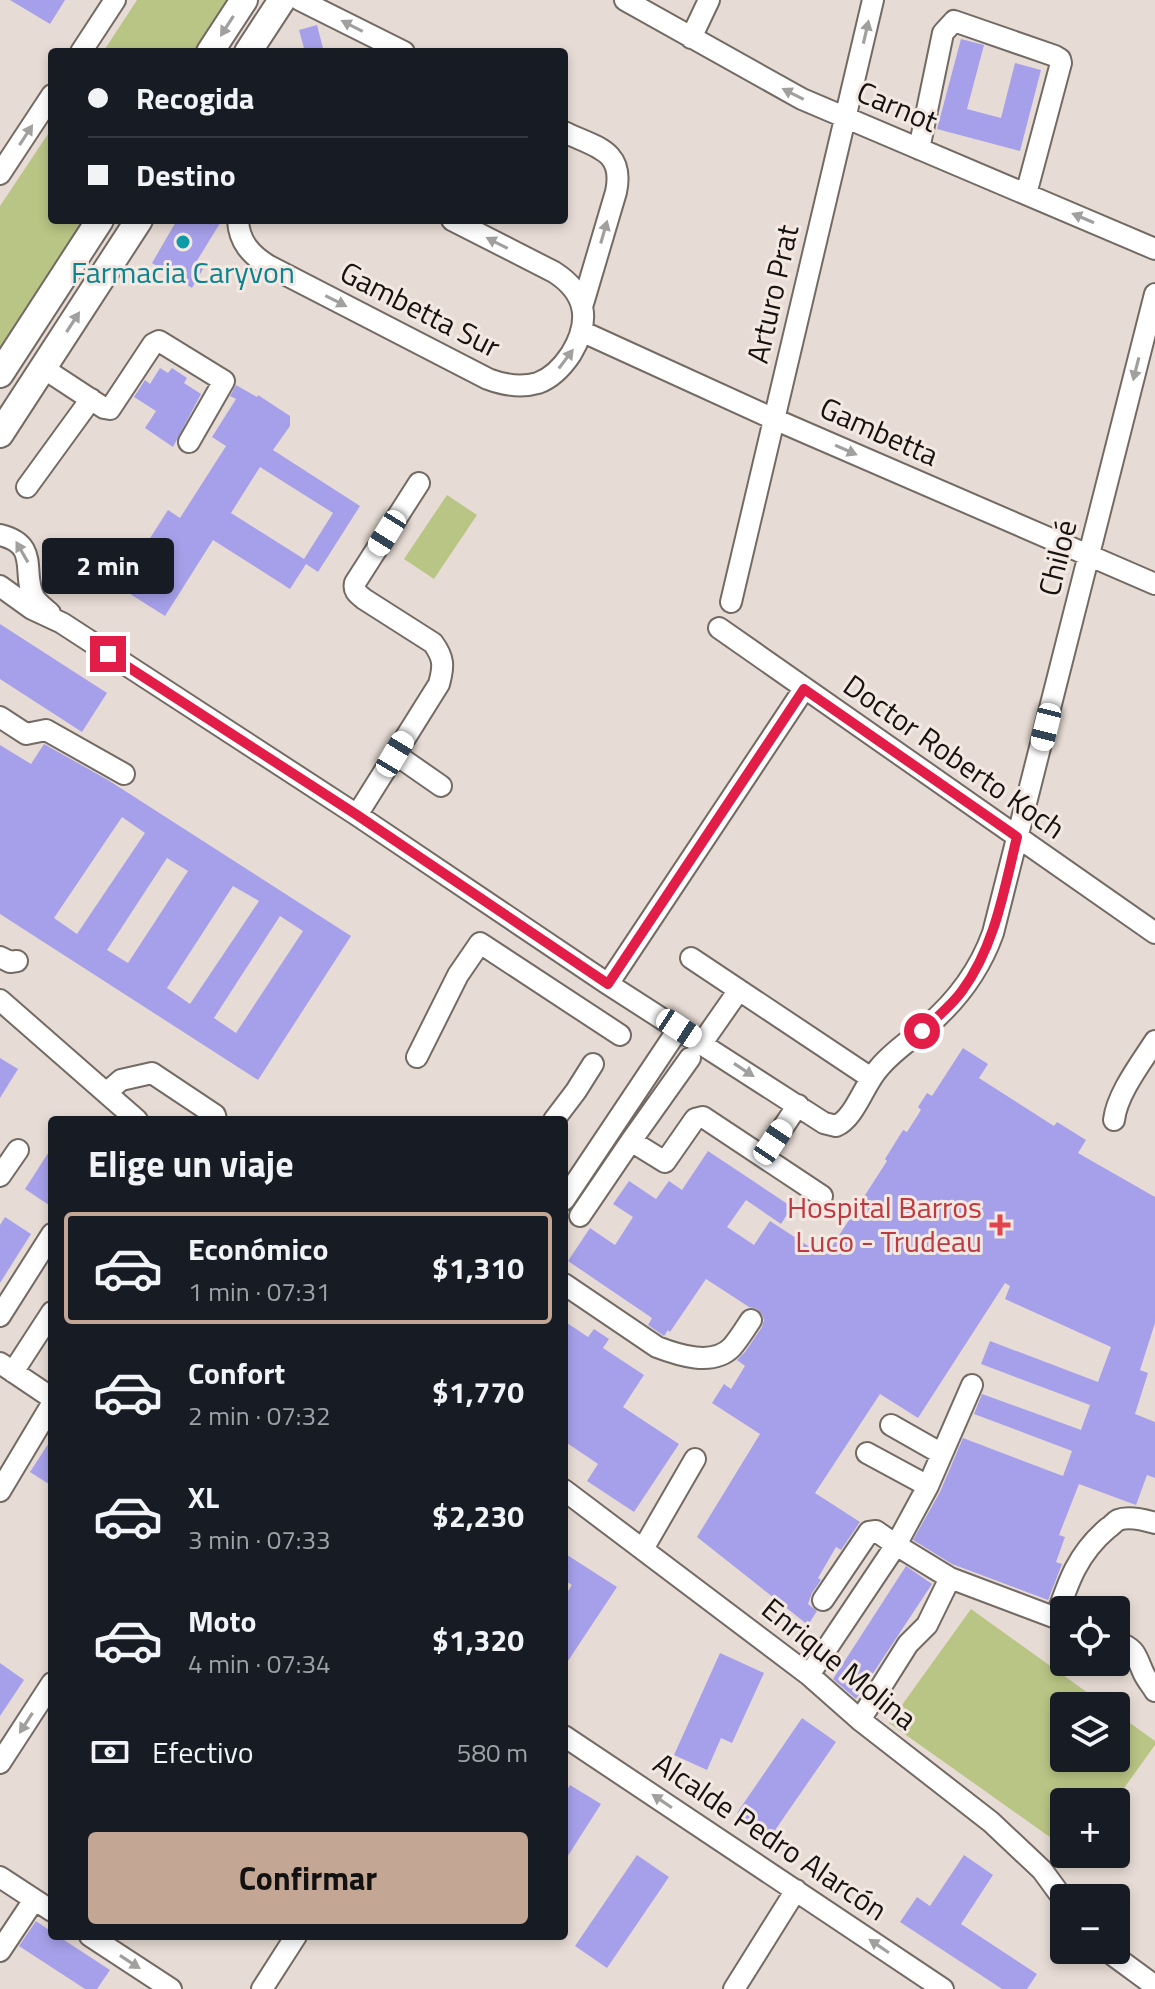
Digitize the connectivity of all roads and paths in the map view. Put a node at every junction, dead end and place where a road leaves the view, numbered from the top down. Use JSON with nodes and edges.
{"nodes":[{"id":1,"x":244,"y":0,"type":"edge"},
{"id":2,"x":282,"y":0,"type":"edge"},
{"id":3,"x":300,"y":0,"type":"edge"},
{"id":4,"x":625,"y":0,"type":"edge"},
{"id":5,"x":709,"y":0,"type":"edge"},
{"id":6,"x":873,"y":0,"type":"edge"},
{"id":7,"x":112,"y":1,"type":"edge"},
{"id":8,"x":691,"y":38,"type":"junction"},
{"id":9,"x":83,"y":48,"type":"edge"},
{"id":10,"x":213,"y":48,"type":"edge"},
{"id":11,"x":251,"y":48,"type":"edge"},
{"id":12,"x":396,"y":48,"type":"edge"},
{"id":13,"x":48,"y":101,"type":"edge"},
{"id":14,"x":845,"y":118,"type":"junction"},
{"id":15,"x":568,"y":134,"type":"edge"},
{"id":16,"x":919,"y":149,"type":"junction"},
{"id":17,"x":1,"y":172,"type":"edge"},
{"id":18,"x":1026,"y":194,"type":"junction"},
{"id":19,"x":97,"y":224,"type":"edge"},
{"id":20,"x":136,"y":224,"type":"edge"},
{"id":21,"x":239,"y":224,"type":"edge"},
{"id":22,"x":460,"y":224,"type":"edge"},
{"id":23,"x":1155,"y":249,"type":"edge"},
{"id":24,"x":1155,"y":294,"type":"edge"},
{"id":25,"x":582,"y":307,"type":"junction"},
{"id":26,"x":581,"y":331,"type":"junction"},
{"id":27,"x":43,"y":368,"type":"junction"},
{"id":28,"x":0,"y":374,"type":"edge"},
{"id":29,"x":91,"y":399,"type":"junction"},
{"id":30,"x":774,"y":419,"type":"junction"},
{"id":31,"x":0,"y":434,"type":"edge"},
{"id":32,"x":189,"y":442,"type":"dead end"},
{"id":33,"x":419,"y":483,"type":"dead end"},
{"id":34,"x":27,"y":487,"type":"dead end"},
{"id":35,"x":0,"y":535,"type":"edge"},
{"id":36,"x":1090,"y":556,"type":"junction"},
{"id":37,"x":1155,"y":584,"type":"edge"},
{"id":38,"x":0,"y":586,"type":"edge"},
{"id":39,"x":731,"y":602,"type":"dead end"},
{"id":40,"x":62,"y":623,"type":"junction"},
{"id":41,"x":719,"y":628,"type":"dead end"},
{"id":42,"x":804,"y":689,"type":"junction"},
{"id":43,"x":0,"y":717,"type":"edge"},
{"id":44,"x":395,"y":754,"type":"junction"},
{"id":45,"x":124,"y":774,"type":"dead end"},
{"id":46,"x":441,"y":786,"type":"dead end"},
{"id":47,"x":357,"y":815,"type":"junction"},
{"id":48,"x":1017,"y":837,"type":"junction"},
{"id":49,"x":1155,"y":933,"type":"edge"},
{"id":50,"x":691,"y":958,"type":"dead end"},
{"id":51,"x":608,"y":984,"type":"junction"},
{"id":52,"x":739,"y":990,"type":"junction"},
{"id":53,"x":0,"y":1000,"type":"edge"},
{"id":54,"x":679,"y":1028,"type":"junction"},
{"id":55,"x":620,"y":1035,"type":"dead end"},
{"id":56,"x":1155,"y":1041,"type":"edge"},
{"id":57,"x":696,"y":1051,"type":"junction"},
{"id":58,"x":417,"y":1057,"type":"dead end"},
{"id":59,"x":593,"y":1064,"type":"dead end"},
{"id":60,"x":871,"y":1078,"type":"junction"},
{"id":61,"x":106,"y":1093,"type":"junction"},
{"id":62,"x":798,"y":1105,"type":"junction"},
{"id":63,"x":132,"y":1116,"type":"edge"},
{"id":64,"x":215,"y":1116,"type":"edge"},
{"id":65,"x":557,"y":1116,"type":"edge"},
{"id":66,"x":1114,"y":1120,"type":"dead end"},
{"id":67,"x":631,"y":1141,"type":"junction"},
{"id":68,"x":18,"y":1150,"type":"dead end"},
{"id":69,"x":763,"y":1157,"type":"junction"},
{"id":70,"x":0,"y":1176,"type":"edge"},
{"id":71,"x":568,"y":1194,"type":"edge"},
{"id":72,"x":822,"y":1196,"type":"dead end"},
{"id":73,"x":580,"y":1216,"type":"dead end"},
{"id":74,"x":48,"y":1240,"type":"edge"},
{"id":75,"x":568,"y":1287,"type":"edge"},
{"id":76,"x":0,"y":1316,"type":"edge"},
{"id":77,"x":48,"y":1317,"type":"edge"},
{"id":78,"x":751,"y":1320,"type":"dead end"},
{"id":79,"x":6,"y":1368,"type":"edge"},
{"id":80,"x":972,"y":1385,"type":"dead end"},
{"id":81,"x":48,"y":1395,"type":"edge"},
{"id":82,"x":48,"y":1411,"type":"edge"},
{"id":83,"x":891,"y":1425,"type":"dead end"},
{"id":84,"x":867,"y":1453,"type":"dead end"},
{"id":85,"x":942,"y":1454,"type":"junction"},
{"id":86,"x":695,"y":1459,"type":"dead end"},
{"id":87,"x":928,"y":1486,"type":"junction"},
{"id":88,"x":0,"y":1491,"type":"edge"},
{"id":89,"x":568,"y":1493,"type":"edge"},
{"id":90,"x":1155,"y":1523,"type":"edge"},
{"id":91,"x":896,"y":1545,"type":"junction"},
{"id":92,"x":643,"y":1549,"type":"junction"},
{"id":93,"x":950,"y":1578,"type":"junction"},
{"id":94,"x":1065,"y":1596,"type":"edge"},
{"id":95,"x":823,"y":1600,"type":"dead end"},
{"id":96,"x":1050,"y":1616,"type":"edge"},
{"id":97,"x":1130,"y":1648,"type":"edge"},
{"id":98,"x":809,"y":1675,"type":"junction"},
{"id":99,"x":48,"y":1689,"type":"edge"},
{"id":100,"x":1155,"y":1691,"type":"edge"},
{"id":101,"x":860,"y":1720,"type":"junction"},
{"id":102,"x":568,"y":1739,"type":"edge"},
{"id":103,"x":0,"y":1763,"type":"edge"},
{"id":104,"x":0,"y":1877,"type":"edge"},
{"id":105,"x":1052,"y":1884,"type":"edge"},
{"id":106,"x":796,"y":1890,"type":"junction"},
{"id":107,"x":34,"y":1900,"type":"junction"},
{"id":108,"x":48,"y":1909,"type":"edge"},
{"id":109,"x":96,"y":1940,"type":"edge"},
{"id":110,"x":293,"y":1940,"type":"edge"},
{"id":111,"x":0,"y":1951,"type":"edge"},
{"id":112,"x":1125,"y":1964,"type":"edge"},
{"id":113,"x":1155,"y":1986,"type":"edge"},
{"id":114,"x":168,"y":1988,"type":"edge"},
{"id":115,"x":262,"y":1989,"type":"edge"},
{"id":116,"x":734,"y":1989,"type":"edge"},
{"id":117,"x":943,"y":1989,"type":"edge"}],
"edges":[{"from":1,"to":10,"type":"main road","one_way":true},
{"from":2,"to":11,"type":"main road"},
{"from":12,"to":3,"type":"street","one_way":true},
{"from":4,"to":8,"type":"street","name":"Carnot"},
{"from":5,"to":8,"type":"street"},
{"from":14,"to":6,"type":"street","name":"Arturo Prat","one_way":true},
{"from":7,"to":9,"type":"street"},
{"from":14,"to":8,"type":"street","name":"Carnot","one_way":true},
{"from":17,"to":13,"type":"street","one_way":true},
{"from":14,"to":16,"type":"street","name":"Carnot"},
{"from":14,"to":30,"type":"street","name":"Arturo Prat"},
{"from":25,"to":15,"type":"street","one_way":true},
{"from":16,"to":18,"type":"street","name":"Carnot"},
{"from":16,"to":18,"type":"street"},
{"from":23,"to":18,"type":"street","name":"Carnot","one_way":true},
{"from":19,"to":28,"type":"main road"},
{"from":27,"to":20,"type":"main road","one_way":true},
{"from":21,"to":26,"type":"street","name":"Gambetta Sur","one_way":true},
{"from":25,"to":22,"type":"street","one_way":true},
{"from":24,"to":36,"type":"street","name":"Chiloé","one_way":true},
{"from":25,"to":26,"type":"street"},
{"from":26,"to":30,"type":"street","name":"Gambetta"},
{"from":27,"to":29,"type":"street"},
{"from":27,"to":31,"type":"main road"},
{"from":29,"to":32,"type":"street"},
{"from":29,"to":34,"type":"street"},
{"from":30,"to":36,"type":"street","name":"Gambetta","one_way":true},
{"from":30,"to":39,"type":"street","name":"Arturo Prat"},
{"from":33,"to":44,"type":"street"},
{"from":40,"to":35,"type":"street","one_way":true},
{"from":36,"to":37,"type":"street","name":"Gambetta"},
{"from":36,"to":48,"type":"street","name":"Chiloé"},
{"from":38,"to":40,"type":"street"},
{"from":40,"to":47,"type":"street"},
{"from":41,"to":42,"type":"street","name":"Doctor Roberto Koch"},
{"from":42,"to":48,"type":"street","name":"Doctor Roberto Koch"},
{"from":42,"to":51,"type":"street"},
{"from":43,"to":45,"type":"street"},
{"from":44,"to":46,"type":"street"},
{"from":44,"to":47,"type":"street"},
{"from":47,"to":51,"type":"street"},
{"from":48,"to":49,"type":"street","name":"Doctor Roberto Koch"},
{"from":48,"to":60,"type":"street","name":"Chiloé"},
{"from":50,"to":52,"type":"street"},
{"from":51,"to":54,"type":"street"},
{"from":52,"to":57,"type":"street"},
{"from":52,"to":60,"type":"street"},
{"from":53,"to":61,"type":"street"},
{"from":54,"to":57,"type":"street"},
{"from":54,"to":71,"type":"street"},
{"from":55,"to":58,"type":"street"},
{"from":56,"to":66,"type":"street"},
{"from":57,"to":62,"type":"street","one_way":true},
{"from":57,"to":67,"type":"street"},
{"from":59,"to":65,"type":"street"},
{"from":60,"to":62,"type":"street","name":"Chiloé"},
{"from":61,"to":63,"type":"street"},
{"from":61,"to":64,"type":"street"},
{"from":62,"to":69,"type":"street"},
{"from":67,"to":69,"type":"street"},
{"from":67,"to":73,"type":"street"},
{"from":68,"to":70,"type":"street"},
{"from":69,"to":72,"type":"street"},
{"from":74,"to":76,"type":"street"},
{"from":75,"to":78,"type":"street"},
{"from":77,"to":79,"type":"street"},
{"from":79,"to":81,"type":"street"},
{"from":80,"to":85,"type":"street"},
{"from":82,"to":88,"type":"street"},
{"from":83,"to":85,"type":"street"},
{"from":84,"to":87,"type":"street"},
{"from":85,"to":87,"type":"street"},
{"from":86,"to":92,"type":"street"},
{"from":87,"to":91,"type":"street"},
{"from":89,"to":92,"type":"street","name":"Enrique Molina"},
{"from":90,"to":94,"type":"street"},
{"from":91,"to":93,"type":"street"},
{"from":91,"to":95,"type":"street"},
{"from":91,"to":98,"type":"street"},
{"from":92,"to":98,"type":"street","name":"Enrique Molina"},
{"from":93,"to":96,"type":"street"},
{"from":93,"to":101,"type":"street"},
{"from":97,"to":100,"type":"street"},
{"from":98,"to":101,"type":"street","name":"Enrique Molina"},
{"from":99,"to":103,"type":"street","one_way":true},
{"from":101,"to":105,"type":"street","name":"Enrique Molina"},
{"from":106,"to":102,"type":"street","name":"Alcalde Pedro Alarcón","one_way":true},
{"from":104,"to":107,"type":"street"},
{"from":106,"to":116,"type":"street"},
{"from":117,"to":106,"type":"street","name":"Alcalde Pedro Alarcón","one_way":true},
{"from":107,"to":108,"type":"street"},
{"from":107,"to":111,"type":"street"},
{"from":109,"to":114,"type":"street","one_way":true},
{"from":110,"to":115,"type":"street"},
{"from":112,"to":113,"type":"street"}]}
